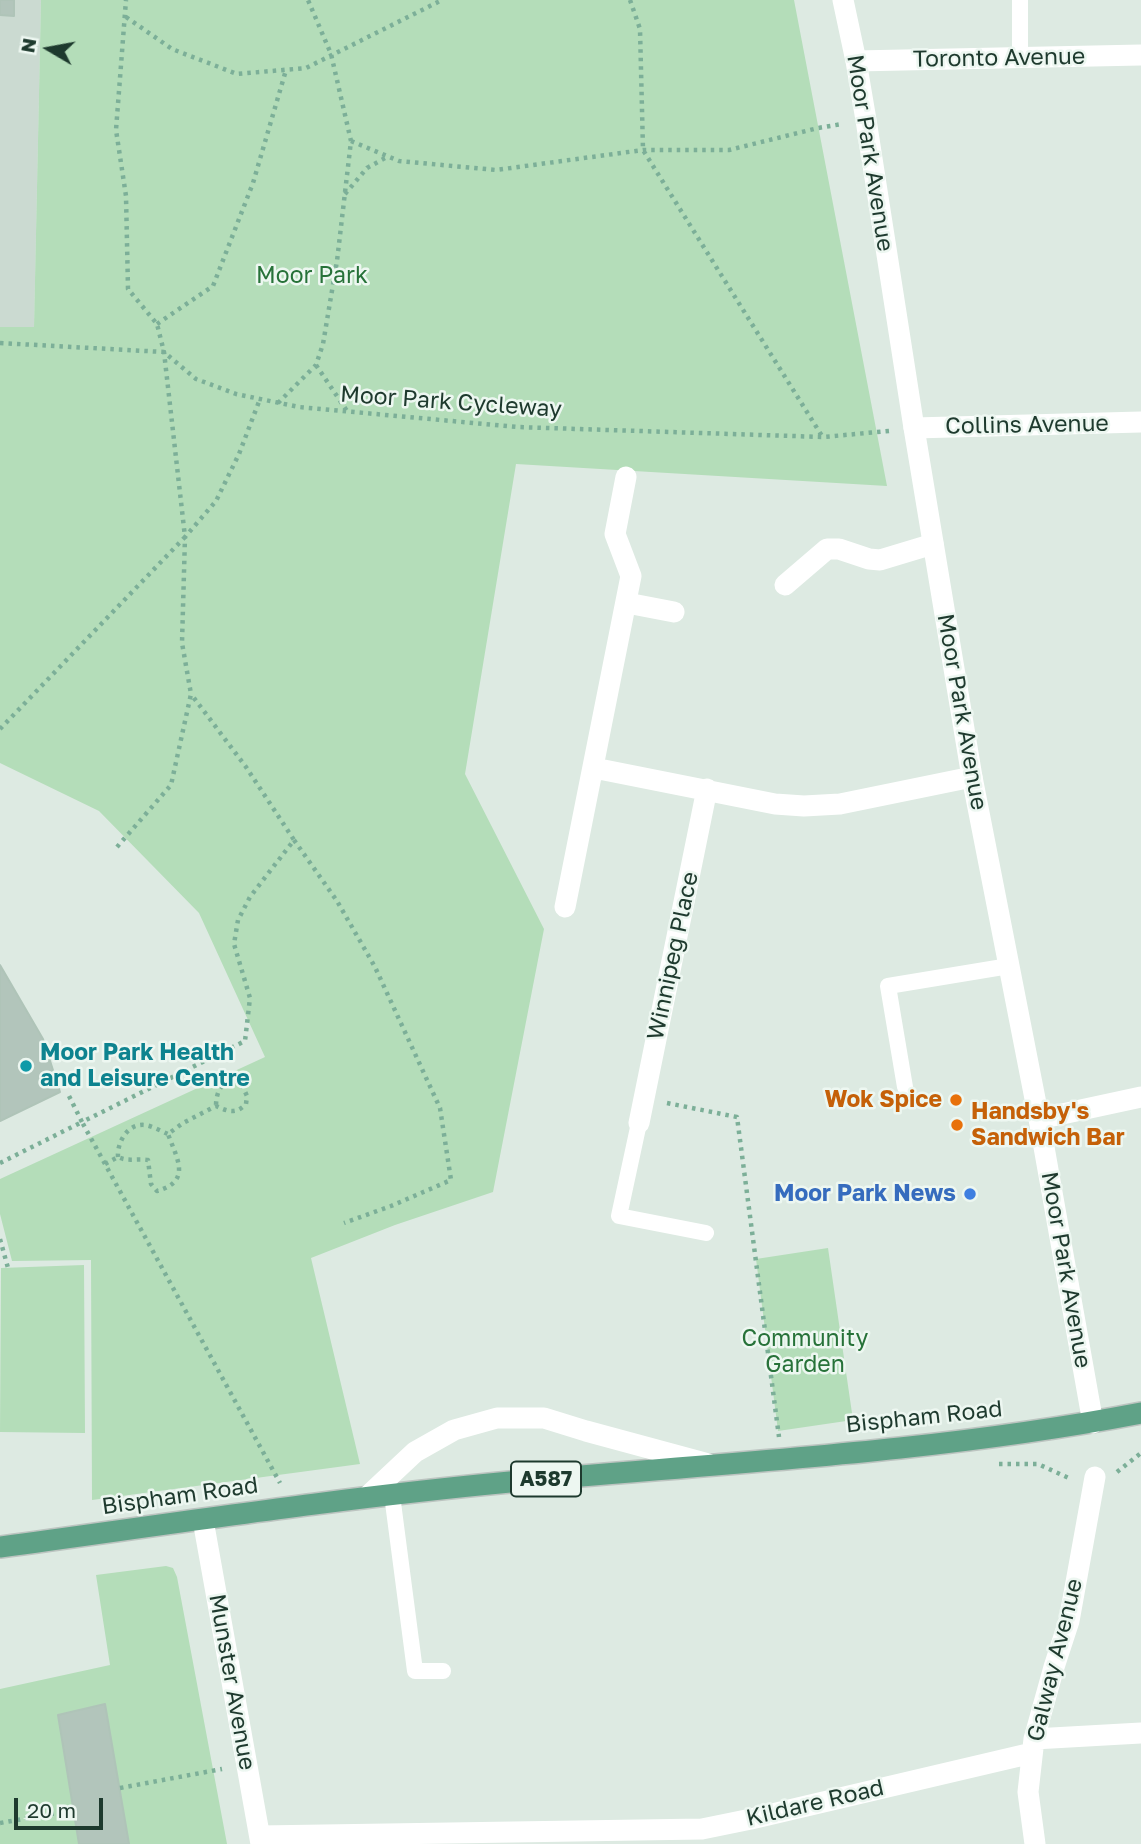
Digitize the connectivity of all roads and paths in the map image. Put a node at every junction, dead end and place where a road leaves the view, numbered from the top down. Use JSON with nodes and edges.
{"nodes":[{"id":1,"x":126,"y":0,"type":"edge"},
{"id":2,"x":308,"y":0,"type":"edge"},
{"id":3,"x":442,"y":0,"type":"edge"},
{"id":4,"x":630,"y":0,"type":"edge"},
{"id":5,"x":843,"y":0,"type":"edge"},
{"id":6,"x":1020,"y":0,"type":"edge"},
{"id":7,"x":125,"y":16,"type":"junction"},
{"id":8,"x":331,"y":54,"type":"junction"},
{"id":9,"x":1141,"y":55,"type":"edge"},
{"id":10,"x":1020,"y":57,"type":"junction"},
{"id":11,"x":856,"y":61,"type":"junction"},
{"id":12,"x":286,"y":69,"type":"junction"},
{"id":13,"x":866,"y":120,"type":"junction"},
{"id":14,"x":351,"y":142,"type":"junction"},
{"id":15,"x":643,"y":150,"type":"junction"},
{"id":16,"x":388,"y":157,"type":"junction"},
{"id":17,"x":344,"y":194,"type":"junction"},
{"id":18,"x":157,"y":324,"type":"junction"},
{"id":19,"x":0,"y":343,"type":"edge"},
{"id":20,"x":164,"y":352,"type":"junction"},
{"id":21,"x":316,"y":365,"type":"junction"},
{"id":22,"x":260,"y":399,"type":"junction"},
{"id":23,"x":278,"y":403,"type":"junction"},
{"id":24,"x":347,"y":412,"type":"junction"},
{"id":25,"x":1141,"y":422,"type":"edge"},
{"id":26,"x":914,"y":428,"type":"junction"},
{"id":27,"x":823,"y":437,"type":"junction"},
{"id":28,"x":626,"y":477,"type":"dead end"},
{"id":29,"x":185,"y":537,"type":"junction"},
{"id":30,"x":933,"y":544,"type":"junction"},
{"id":31,"x":785,"y":585,"type":"dead end"},
{"id":32,"x":627,"y":603,"type":"junction"},
{"id":33,"x":674,"y":612,"type":"dead end"},
{"id":34,"x":191,"y":694,"type":"junction"},
{"id":35,"x":0,"y":729,"type":"edge"},
{"id":36,"x":594,"y":768,"type":"junction"},
{"id":37,"x":972,"y":777,"type":"junction"},
{"id":38,"x":707,"y":789,"type":"junction"},
{"id":39,"x":294,"y":840,"type":"junction"},
{"id":40,"x":117,"y":846,"type":"dead end"},
{"id":41,"x":565,"y":907,"type":"dead end"},
{"id":42,"x":1009,"y":966,"type":"junction"},
{"id":43,"x":905,"y":1087,"type":"dead end"},
{"id":44,"x":69,"y":1096,"type":"dead end"},
{"id":45,"x":1141,"y":1097,"type":"edge"},
{"id":46,"x":644,"y":1099,"type":"junction"},
{"id":47,"x":216,"y":1106,"type":"junction"},
{"id":48,"x":1039,"y":1119,"type":"junction"},
{"id":49,"x":82,"y":1122,"type":"junction"},
{"id":50,"x":639,"y":1123,"type":"joint"},
{"id":51,"x":168,"y":1134,"type":"junction"},
{"id":52,"x":118,"y":1157,"type":"junction"},
{"id":53,"x":0,"y":1163,"type":"edge"},
{"id":54,"x":105,"y":1164,"type":"junction"},
{"id":55,"x":344,"y":1223,"type":"dead end"},
{"id":56,"x":706,"y":1233,"type":"dead end"},
{"id":57,"x":0,"y":1239,"type":"edge"},
{"id":58,"x":8,"y":1268,"type":"dead end"},
{"id":59,"x":1141,"y":1413,"type":"edge"},
{"id":60,"x":1093,"y":1423,"type":"junction"},
{"id":61,"x":1141,"y":1452,"type":"edge"},
{"id":62,"x":781,"y":1459,"type":"junction"},
{"id":63,"x":713,"y":1465,"type":"junction"},
{"id":64,"x":989,"y":1465,"type":"dead end"},
{"id":65,"x":1095,"y":1477,"type":"junction"},
{"id":66,"x":392,"y":1494,"type":"junction"},
{"id":67,"x":367,"y":1497,"type":"junction"},
{"id":68,"x":288,"y":1507,"type":"junction"},
{"id":69,"x":203,"y":1520,"type":"junction"},
{"id":70,"x":0,"y":1548,"type":"edge"},
{"id":71,"x":443,"y":1671,"type":"dead end"},
{"id":72,"x":1141,"y":1733,"type":"edge"},
{"id":73,"x":1033,"y":1746,"type":"junction"},
{"id":74,"x":247,"y":1764,"type":"junction"},
{"id":75,"x":120,"y":1788,"type":"dead end"},
{"id":76,"x":74,"y":1810,"type":"dead end"},
{"id":77,"x":0,"y":1823,"type":"edge"},
{"id":78,"x":261,"y":1840,"type":"edge"},
{"id":79,"x":1035,"y":1844,"type":"edge"}],
"edges":[{"from":1,"to":7,"type":"path"},
{"from":2,"to":8,"type":"path"},
{"from":3,"to":8,"type":"path"},
{"from":4,"to":15,"type":"path"},
{"from":5,"to":11,"type":"street","name":"Moor Park Avenue"},
{"from":6,"to":10,"type":"lane"},
{"from":7,"to":12,"type":"path"},
{"from":7,"to":18,"type":"path"},
{"from":8,"to":12,"type":"path"},
{"from":8,"to":14,"type":"path"},
{"from":9,"to":10,"type":"street","name":"Toronto Avenue"},
{"from":10,"to":11,"type":"street","name":"Toronto Avenue"},
{"from":11,"to":13,"type":"street","name":"Moor Park Avenue"},
{"from":12,"to":18,"type":"path"},
{"from":13,"to":15,"type":"path"},
{"from":13,"to":26,"type":"street","name":"Moor Park Avenue"},
{"from":14,"to":16,"type":"path"},
{"from":14,"to":17,"type":"path"},
{"from":15,"to":16,"type":"path"},
{"from":15,"to":27,"type":"path"},
{"from":16,"to":17,"type":"path"},
{"from":17,"to":21,"type":"path"},
{"from":18,"to":20,"type":"path"},
{"from":19,"to":20,"type":"path"},
{"from":20,"to":22,"type":"path","name":"Moor Park Cycleway"},
{"from":20,"to":29,"type":"path"},
{"from":21,"to":23,"type":"path"},
{"from":21,"to":24,"type":"path"},
{"from":22,"to":23,"type":"path","name":"Moor Park Cycleway"},
{"from":22,"to":29,"type":"path"},
{"from":23,"to":24,"type":"path","name":"Moor Park Cycleway"},
{"from":24,"to":27,"type":"path","name":"Moor Park Cycleway"},
{"from":25,"to":26,"type":"street","name":"Collins Avenue"},
{"from":26,"to":27,"type":"path","name":"Moor Park Cycleway"},
{"from":26,"to":30,"type":"street","name":"Moor Park Avenue"},
{"from":28,"to":32,"type":"street"},
{"from":29,"to":34,"type":"path"},
{"from":29,"to":35,"type":"path"},
{"from":30,"to":31,"type":"street"},
{"from":30,"to":37,"type":"street","name":"Moor Park Avenue"},
{"from":32,"to":33,"type":"street"},
{"from":32,"to":36,"type":"street"},
{"from":34,"to":39,"type":"path"},
{"from":34,"to":40,"type":"path"},
{"from":36,"to":38,"type":"street"},
{"from":36,"to":41,"type":"street"},
{"from":37,"to":38,"type":"street"},
{"from":37,"to":42,"type":"street","name":"Moor Park Avenue"},
{"from":38,"to":46,"type":"street","name":"Winnipeg Place"},
{"from":39,"to":49,"type":"path"},
{"from":39,"to":55,"type":"path"},
{"from":42,"to":43,"type":"lane"},
{"from":42,"to":48,"type":"street","name":"Moor Park Avenue"},
{"from":44,"to":49,"type":"path"},
{"from":45,"to":48,"type":"street"},
{"from":46,"to":50,"type":"street","name":"Winnipeg Place"},
{"from":46,"to":62,"type":"path"},
{"from":47,"to":47,"type":"path"},
{"from":47,"to":51,"type":"path"},
{"from":48,"to":60,"type":"street","name":"Moor Park Avenue"},
{"from":49,"to":53,"type":"path"},
{"from":49,"to":54,"type":"path"},
{"from":50,"to":56,"type":"lane"},
{"from":51,"to":52,"type":"path"},
{"from":51,"to":52,"type":"path"},
{"from":52,"to":54,"type":"path"},
{"from":54,"to":68,"type":"path"},
{"from":57,"to":58,"type":"path"},
{"from":59,"to":60,"type":"main road","name":"Bispham Road","number":"A587"},
{"from":60,"to":62,"type":"main road","name":"Bispham Road","number":"A587"},
{"from":61,"to":65,"type":"path"},
{"from":62,"to":63,"type":"main road","name":"Bispham Road","number":"A587"},
{"from":63,"to":66,"type":"main road","name":"Bispham Road","number":"A587"},
{"from":63,"to":67,"type":"street","name":"Bispham Road"},
{"from":64,"to":65,"type":"path"},
{"from":65,"to":73,"type":"street","name":"Galway Avenue"},
{"from":66,"to":67,"type":"main road","name":"Bispham Road","number":"A587"},
{"from":66,"to":71,"type":"lane"},
{"from":67,"to":68,"type":"main road","name":"Bispham Road","number":"A587"},
{"from":68,"to":69,"type":"main road","name":"Bispham Road","number":"A587"},
{"from":69,"to":70,"type":"main road","name":"Bispham Road","number":"A587"},
{"from":69,"to":74,"type":"street","name":"Munster Avenue"},
{"from":72,"to":73,"type":"street","name":"Kildare Road"},
{"from":73,"to":78,"type":"street","name":"Kildare Road"},
{"from":73,"to":79,"type":"street","name":"Galway Avenue"},
{"from":74,"to":75,"type":"path"},
{"from":74,"to":78,"type":"street","name":"Munster Avenue"},
{"from":76,"to":77,"type":"path"}]}
